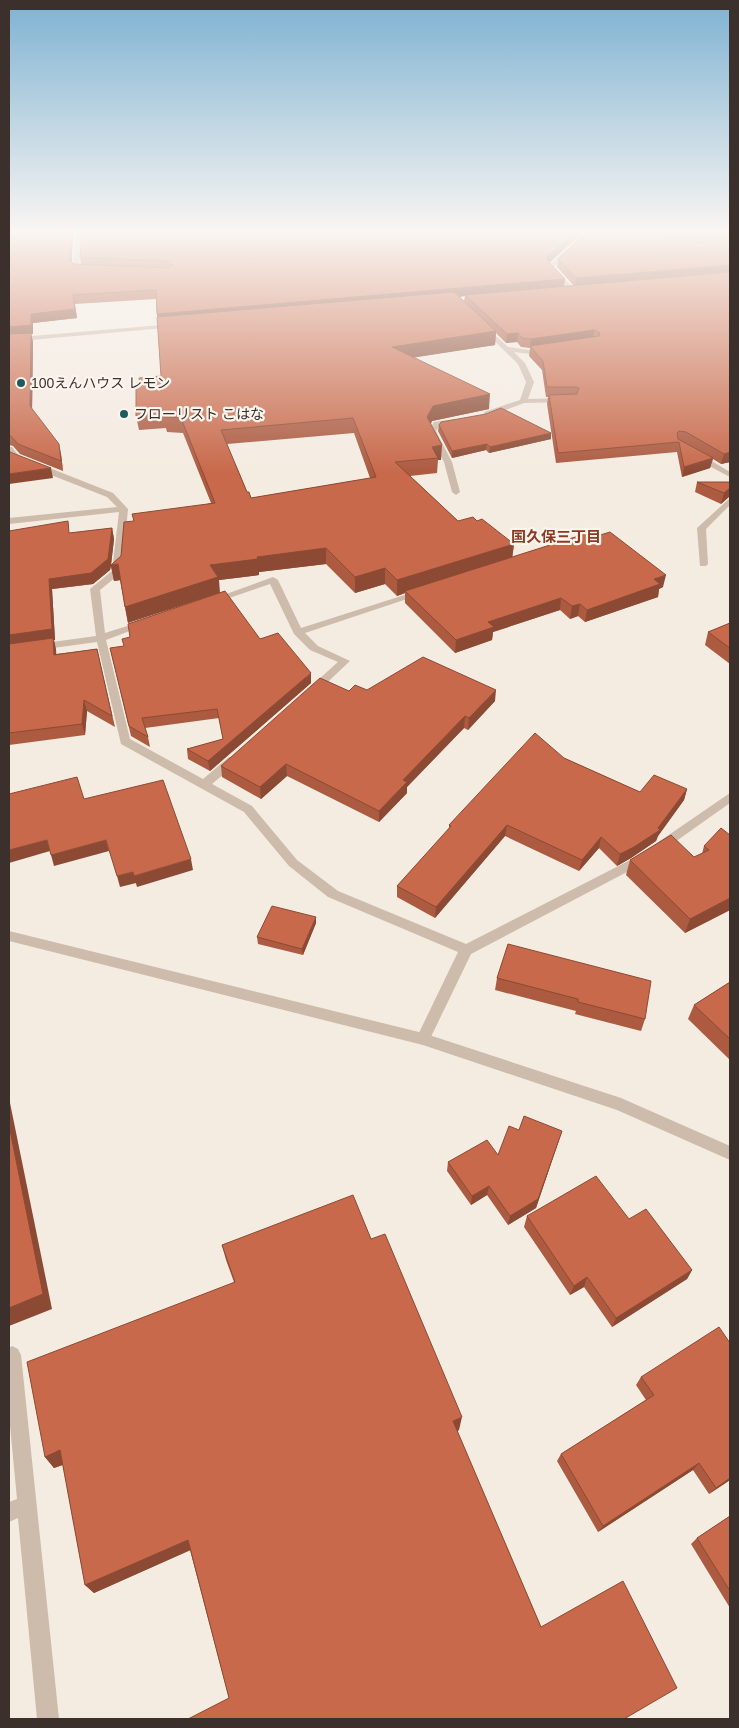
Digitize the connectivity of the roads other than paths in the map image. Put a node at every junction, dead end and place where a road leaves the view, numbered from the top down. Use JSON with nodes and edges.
{"nodes":[{"id":1,"x":477,"y":322,"type":"edge"},
{"id":2,"x":180,"y":326,"type":"edge"},
{"id":3,"x":9,"y":340,"type":"edge"},
{"id":4,"x":506,"y":348,"type":"junction"},
{"id":5,"x":554,"y":348,"type":"edge"},
{"id":6,"x":573,"y":400,"type":"edge"},
{"id":7,"x":523,"y":401,"type":"junction"},
{"id":8,"x":482,"y":416,"type":"edge"},
{"id":9,"x":464,"y":419,"type":"edge"},
{"id":10,"x":9,"y":449,"type":"edge"},
{"id":11,"x":689,"y":450,"type":"edge"},
{"id":12,"x":730,"y":475,"type":"edge"},
{"id":13,"x":456,"y":492,"type":"dead end"},
{"id":14,"x":730,"y":501,"type":"edge"},
{"id":15,"x":124,"y":508,"type":"junction"},
{"id":16,"x":9,"y":521,"type":"edge"},
{"id":17,"x":703,"y":564,"type":"dead end"},
{"id":18,"x":431,"y":590,"type":"edge"},
{"id":19,"x":201,"y":605,"type":"edge"},
{"id":20,"x":156,"y":620,"type":"edge"},
{"id":21,"x":298,"y":632,"type":"junction"},
{"id":22,"x":101,"y":638,"type":"junction"},
{"id":23,"x":9,"y":651,"type":"edge"},
{"id":24,"x":307,"y":695,"type":"edge"},
{"id":25,"x":241,"y":753,"type":"edge"},
{"id":26,"x":204,"y":785,"type":"junction"},
{"id":27,"x":730,"y":797,"type":"edge"},
{"id":28,"x":9,"y":936,"type":"edge"},
{"id":29,"x":466,"y":950,"type":"junction"},
{"id":30,"x":423,"y":1039,"type":"junction"},
{"id":31,"x":730,"y":1153,"type":"edge"},
{"id":32,"x":12,"y":1355,"type":"dead end"},
{"id":33,"x":27,"y":1505,"type":"junction"},
{"id":34,"x":9,"y":1512,"type":"edge"},
{"id":35,"x":48,"y":1719,"type":"edge"}],
"edges":[{"from":1,"to":4,"type":"street"},
{"from":2,"to":3,"type":"street"},
{"from":4,"to":5,"type":"street"},
{"from":4,"to":7,"type":"street"},
{"from":6,"to":7,"type":"street"},
{"from":7,"to":8,"type":"street"},
{"from":9,"to":13,"type":"street"},
{"from":10,"to":15,"type":"street"},
{"from":11,"to":12,"type":"street"},
{"from":14,"to":17,"type":"street"},
{"from":15,"to":16,"type":"street"},
{"from":15,"to":22,"type":"street"},
{"from":18,"to":21,"type":"street"},
{"from":19,"to":21,"type":"street"},
{"from":20,"to":22,"type":"street"},
{"from":21,"to":24,"type":"street"},
{"from":22,"to":23,"type":"street"},
{"from":22,"to":26,"type":"street"},
{"from":25,"to":26,"type":"street"},
{"from":26,"to":29,"type":"street"},
{"from":27,"to":29,"type":"street"},
{"from":28,"to":30,"type":"street"},
{"from":29,"to":30,"type":"street"},
{"from":30,"to":31,"type":"street"},
{"from":32,"to":33,"type":"street"},
{"from":33,"to":34,"type":"street"},
{"from":33,"to":35,"type":"street"}]}
